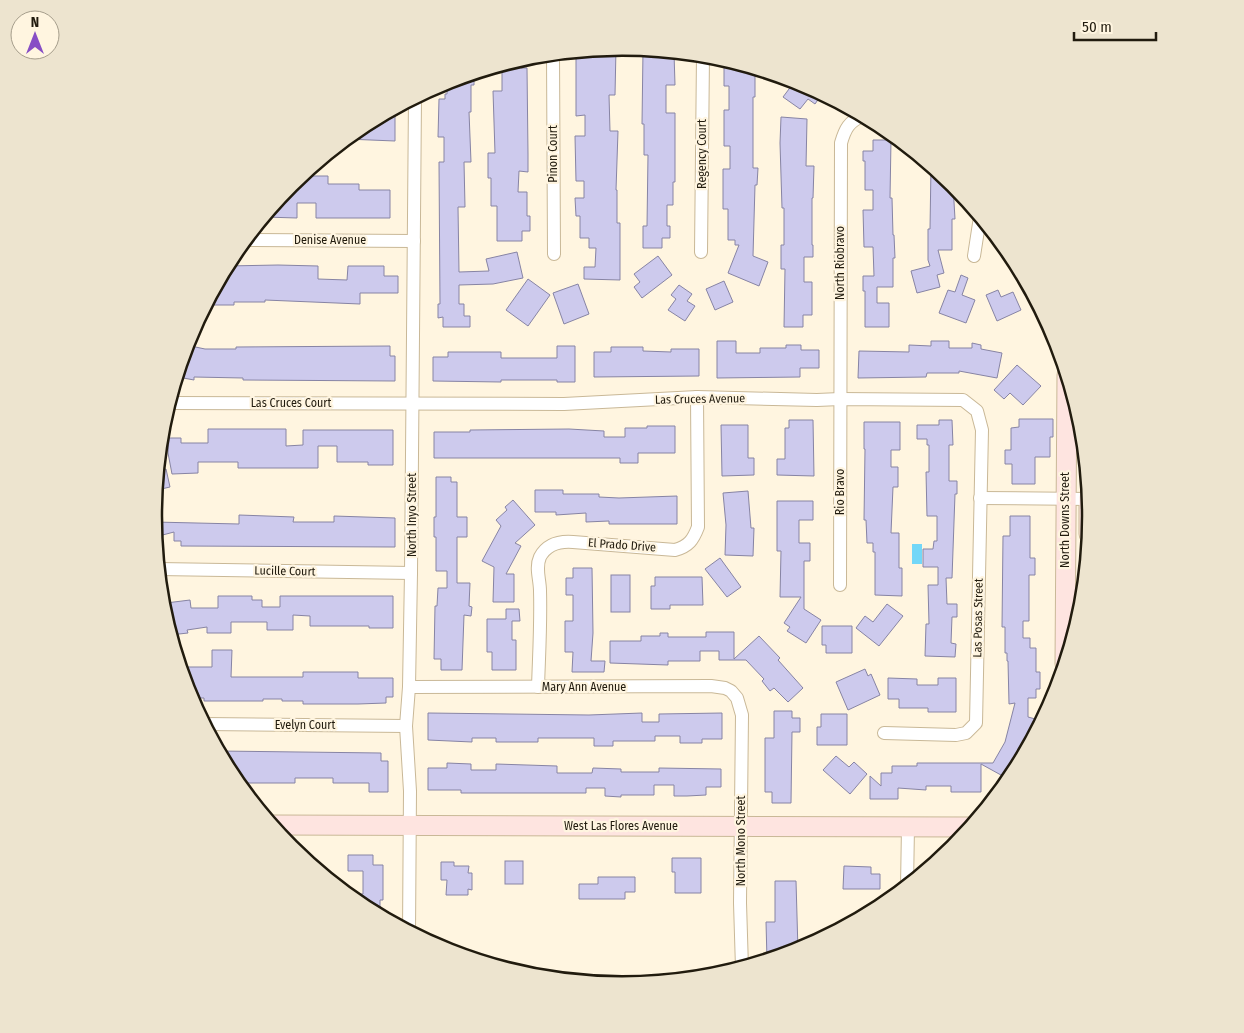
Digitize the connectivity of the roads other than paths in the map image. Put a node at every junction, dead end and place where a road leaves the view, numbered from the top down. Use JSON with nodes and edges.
{"nodes":[{"id":1,"x":553,"y":61,"type":"edge"},
{"id":2,"x":703,"y":63,"type":"edge"},
{"id":3,"x":415,"y":106,"type":"edge"},
{"id":4,"x":854,"y":119,"type":"edge"},
{"id":5,"x":979,"y":226,"type":"edge"},
{"id":6,"x":254,"y":240,"type":"edge"},
{"id":7,"x":414,"y":241,"type":"junction"},
{"id":8,"x":701,"y":252,"type":"dead end"},
{"id":9,"x":554,"y":254,"type":"dead end"},
{"id":10,"x":974,"y":256,"type":"dead end"},
{"id":11,"x":1067,"y":396,"type":"edge"},
{"id":12,"x":697,"y":398,"type":"junction"},
{"id":13,"x":840,"y":398,"type":"junction"},
{"id":14,"x":176,"y":403,"type":"edge"},
{"id":15,"x":413,"y":403,"type":"junction"},
{"id":16,"x":979,"y":416,"type":"joint"},
{"id":17,"x":980,"y":498,"type":"junction"},
{"id":18,"x":1081,"y":498,"type":"edge"},
{"id":19,"x":1065,"y":499,"type":"junction"},
{"id":20,"x":165,"y":569,"type":"edge"},
{"id":21,"x":411,"y":573,"type":"junction"},
{"id":22,"x":840,"y":584,"type":"dead end"},
{"id":23,"x":1065,"y":642,"type":"edge"},
{"id":24,"x":410,"y":687,"type":"junction"},
{"id":25,"x":538,"y":687,"type":"junction"},
{"id":26,"x":742,"y":715,"type":"joint"},
{"id":27,"x":211,"y":724,"type":"edge"},
{"id":28,"x":406,"y":726,"type":"junction"},
{"id":29,"x":884,"y":733,"type":"dead end"},
{"id":30,"x":281,"y":825,"type":"edge"},
{"id":31,"x":410,"y":825,"type":"junction"},
{"id":32,"x":740,"y":827,"type":"junction"},
{"id":33,"x":908,"y":827,"type":"junction"},
{"id":34,"x":961,"y":827,"type":"edge"},
{"id":35,"x":907,"y":878,"type":"edge"},
{"id":36,"x":409,"y":924,"type":"edge"},
{"id":37,"x":742,"y":961,"type":"edge"}],
"edges":[{"from":1,"to":9,"type":"street","name":"Pinon Court"},
{"from":2,"to":8,"type":"street","name":"Regency Court"},
{"from":3,"to":7,"type":"street","name":"North Inyo Street"},
{"from":4,"to":13,"type":"street","name":"North Riobravo"},
{"from":5,"to":10,"type":"street"},
{"from":6,"to":7,"type":"street","name":"Denise Avenue"},
{"from":7,"to":15,"type":"street","name":"North Inyo Street"},
{"from":11,"to":19,"type":"street","name":"North Downs Street"},
{"from":12,"to":13,"type":"street","name":"Las Cruces Avenue"},
{"from":12,"to":15,"type":"street","name":"Las Cruces Avenue"},
{"from":12,"to":25,"type":"street","name":"El Prado Drive"},
{"from":13,"to":16,"type":"street","name":"Las Cruces Avenue"},
{"from":13,"to":22,"type":"street","name":"Rio Bravo"},
{"from":14,"to":15,"type":"street","name":"Las Cruces Court"},
{"from":15,"to":21,"type":"street","name":"North Inyo Street"},
{"from":16,"to":17,"type":"street","name":"Las Posas Street"},
{"from":17,"to":19,"type":"street"},
{"from":17,"to":29,"type":"street","name":"Las Posas Street"},
{"from":18,"to":19,"type":"street"},
{"from":19,"to":23,"type":"street","name":"North Downs Street"},
{"from":20,"to":21,"type":"street","name":"Lucille Court"},
{"from":21,"to":24,"type":"street","name":"North Inyo Street"},
{"from":24,"to":25,"type":"street","name":"Mary Ann Avenue"},
{"from":24,"to":28,"type":"street","name":"North Inyo Street"},
{"from":25,"to":26,"type":"street","name":"Mary Ann Avenue"},
{"from":26,"to":32,"type":"street","name":"North Mono Street"},
{"from":27,"to":28,"type":"street","name":"Evelyn Court"},
{"from":28,"to":31,"type":"street","name":"North Inyo Street"},
{"from":30,"to":31,"type":"street","name":"West Las Flores Avenue"},
{"from":31,"to":32,"type":"street","name":"West Las Flores Avenue"},
{"from":31,"to":36,"type":"street","name":"North Inyo Street"},
{"from":32,"to":33,"type":"street","name":"West Las Flores Avenue"},
{"from":32,"to":37,"type":"street","name":"North Mono Street"},
{"from":33,"to":34,"type":"street","name":"West Las Flores Avenue"},
{"from":33,"to":35,"type":"street"}]}
